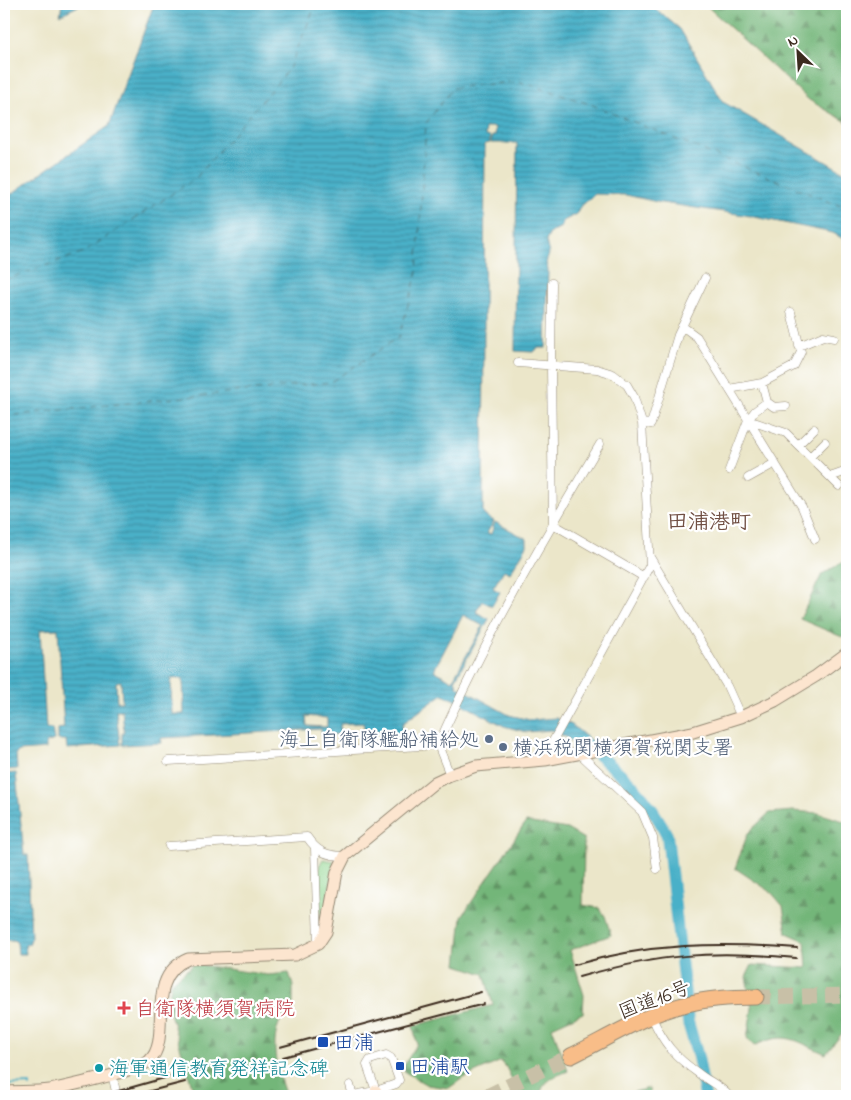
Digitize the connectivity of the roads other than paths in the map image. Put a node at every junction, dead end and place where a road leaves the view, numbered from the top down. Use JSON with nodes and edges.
{"nodes":[{"id":1,"x":705,"y":278,"type":"dead end"},
{"id":2,"x":552,"y":283,"type":"dead end"},
{"id":3,"x":791,"y":312,"type":"dead end"},
{"id":4,"x":682,"y":326,"type":"junction"},
{"id":5,"x":834,"y":338,"type":"dead end"},
{"id":6,"x":800,"y":346,"type":"junction"},
{"id":7,"x":518,"y":363,"type":"dead end"},
{"id":8,"x":551,"y":366,"type":"junction"},
{"id":9,"x":762,"y":383,"type":"junction"},
{"id":10,"x":729,"y":389,"type":"junction"},
{"id":11,"x":767,"y":402,"type":"junction"},
{"id":12,"x":786,"y":406,"type":"dead end"},
{"id":13,"x":748,"y":420,"type":"junction"},
{"id":14,"x":642,"y":423,"type":"junction"},
{"id":15,"x":814,"y":429,"type":"dead end"},
{"id":16,"x":825,"y":442,"type":"dead end"},
{"id":17,"x":600,"y":444,"type":"dead end"},
{"id":18,"x":798,"y":444,"type":"junction"},
{"id":19,"x":810,"y":457,"type":"junction"},
{"id":20,"x":774,"y":463,"type":"junction"},
{"id":21,"x":729,"y":470,"type":"dead end"},
{"id":22,"x":847,"y":471,"type":"edge"},
{"id":23,"x":830,"y":477,"type":"junction"},
{"id":24,"x":748,"y":478,"type":"dead end"},
{"id":25,"x":839,"y":486,"type":"dead end"},
{"id":26,"x":553,"y":524,"type":"junction"},
{"id":27,"x":815,"y":539,"type":"dead end"},
{"id":28,"x":650,"y":557,"type":"junction"},
{"id":29,"x":644,"y":577,"type":"junction"},
{"id":30,"x":847,"y":653,"type":"edge"},
{"id":31,"x":741,"y":716,"type":"junction"},
{"id":32,"x":438,"y":744,"type":"junction"},
{"id":33,"x":583,"y":754,"type":"junction"},
{"id":34,"x":548,"y":759,"type":"junction"},
{"id":35,"x":168,"y":761,"type":"dead end"},
{"id":36,"x":450,"y":775,"type":"junction"},
{"id":37,"x":169,"y":846,"type":"dead end"},
{"id":38,"x":315,"y":848,"type":"junction"},
{"id":39,"x":345,"y":856,"type":"junction"},
{"id":40,"x":657,"y":869,"type":"dead end"},
{"id":41,"x":318,"y":944,"type":"junction"},
{"id":42,"x":756,"y":997,"type":"tunnel mouth"},
{"id":43,"x":652,"y":1017,"type":"junction"},
{"id":44,"x":570,"y":1056,"type":"tunnel mouth"},
{"id":45,"x":112,"y":1074,"type":"junction"},
{"id":46,"x":350,"y":1085,"type":"dead end"},
{"id":47,"x":4,"y":1092,"type":"edge"},
{"id":48,"x":376,"y":1094,"type":"edge"},
{"id":49,"x":117,"y":1096,"type":"edge"},
{"id":50,"x":353,"y":1096,"type":"edge"},
{"id":51,"x":729,"y":1096,"type":"edge"}],
"edges":[{"from":1,"to":4,"type":"street"},
{"from":2,"to":8,"type":"street"},
{"from":3,"to":6,"type":"street"},
{"from":4,"to":10,"type":"street"},
{"from":4,"to":14,"type":"street"},
{"from":5,"to":6,"type":"street"},
{"from":6,"to":9,"type":"street"},
{"from":7,"to":8,"type":"street"},
{"from":8,"to":14,"type":"street"},
{"from":8,"to":26,"type":"street"},
{"from":9,"to":10,"type":"street"},
{"from":9,"to":11,"type":"street"},
{"from":10,"to":13,"type":"street"},
{"from":11,"to":12,"type":"street"},
{"from":11,"to":13,"type":"street"},
{"from":13,"to":18,"type":"street"},
{"from":13,"to":20,"type":"street"},
{"from":13,"to":21,"type":"street"},
{"from":14,"to":28,"type":"street"},
{"from":15,"to":18,"type":"street"},
{"from":16,"to":19,"type":"street"},
{"from":17,"to":26,"type":"street"},
{"from":18,"to":19,"type":"street"},
{"from":19,"to":23,"type":"street"},
{"from":20,"to":24,"type":"street"},
{"from":20,"to":27,"type":"street"},
{"from":22,"to":23,"type":"street"},
{"from":23,"to":25,"type":"street"},
{"from":26,"to":29,"type":"street"},
{"from":26,"to":32,"type":"street"},
{"from":28,"to":29,"type":"street"},
{"from":28,"to":31,"type":"street"},
{"from":29,"to":34,"type":"street"},
{"from":30,"to":31,"type":"street"},
{"from":31,"to":33,"type":"street"},
{"from":32,"to":35,"type":"street"},
{"from":32,"to":36,"type":"street"},
{"from":33,"to":34,"type":"street"},
{"from":33,"to":40,"type":"street"},
{"from":34,"to":36,"type":"street"},
{"from":36,"to":39,"type":"street"},
{"from":37,"to":38,"type":"street"},
{"from":38,"to":39,"type":"street"},
{"from":38,"to":41,"type":"street"},
{"from":39,"to":41,"type":"street"},
{"from":41,"to":45,"type":"street"},
{"from":42,"to":43,"type":"highway","name":"国道16号"},
{"from":43,"to":44,"type":"highway","name":"国道16号"},
{"from":43,"to":51,"type":"street"},
{"from":45,"to":47,"type":"street"},
{"from":45,"to":49,"type":"street"},
{"from":46,"to":50,"type":"street"},
{"from":48,"to":48,"type":"street"},
{"from":48,"to":50,"type":"street"}]}
